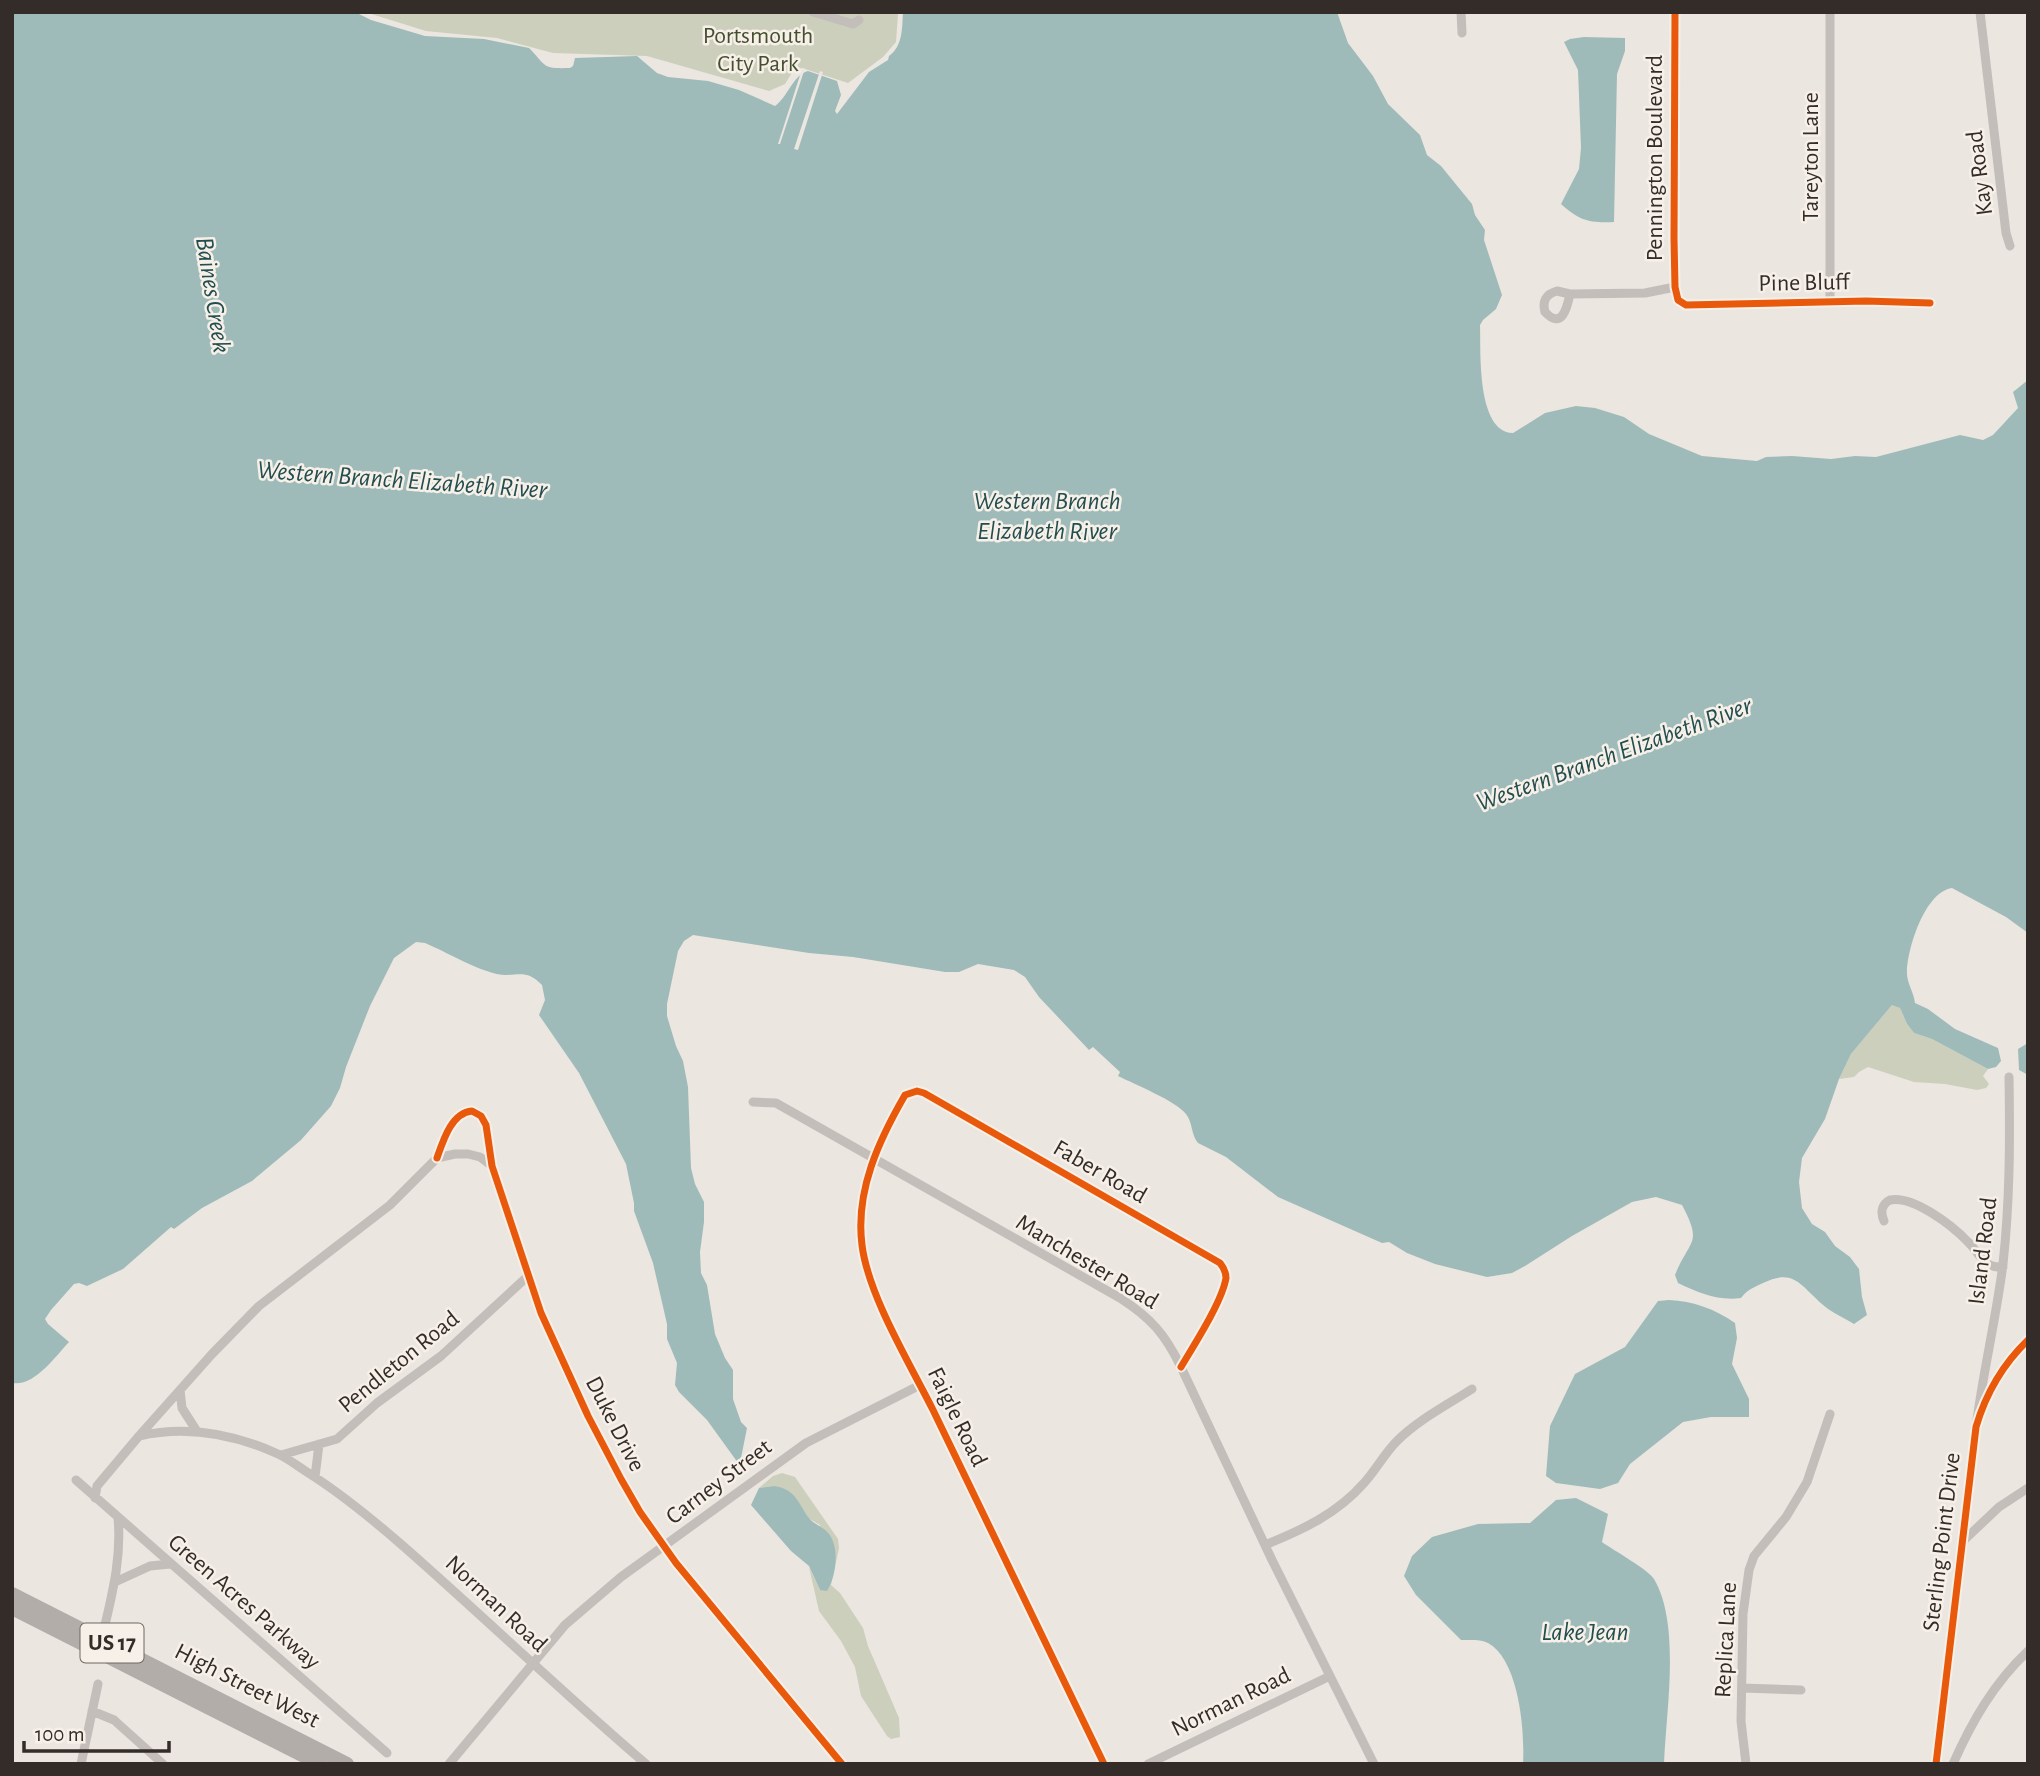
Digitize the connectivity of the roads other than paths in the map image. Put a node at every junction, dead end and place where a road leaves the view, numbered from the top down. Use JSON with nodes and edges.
{"nodes":[{"id":1,"x":813,"y":12,"type":"edge"},
{"id":2,"x":1461,"y":12,"type":"edge"},
{"id":3,"x":1675,"y":12,"type":"edge"},
{"id":4,"x":1830,"y":12,"type":"edge"},
{"id":5,"x":1980,"y":12,"type":"edge"},
{"id":6,"x":859,"y":20,"type":"dead end"},
{"id":7,"x":1462,"y":33,"type":"dead end"},
{"id":8,"x":2010,"y":246,"type":"dead end"},
{"id":9,"x":1675,"y":287,"type":"junction"},
{"id":10,"x":1570,"y":294,"type":"dead end"},
{"id":11,"x":1680,"y":302,"type":"joint"},
{"id":12,"x":1830,"y":302,"type":"junction"},
{"id":13,"x":1930,"y":303,"type":"dead end"},
{"id":14,"x":2009,"y":1077,"type":"dead end"},
{"id":15,"x":924,"y":1093,"type":"joint"},
{"id":16,"x":753,"y":1102,"type":"dead end"},
{"id":17,"x":437,"y":1158,"type":"junction"},
{"id":18,"x":874,"y":1158,"type":"junction"},
{"id":19,"x":492,"y":1166,"type":"junction"},
{"id":20,"x":1884,"y":1221,"type":"dead end"},
{"id":21,"x":2003,"y":1267,"type":"junction"},
{"id":22,"x":528,"y":1276,"type":"junction"},
{"id":23,"x":2028,"y":1340,"type":"edge"},
{"id":24,"x":1181,"y":1367,"type":"junction"},
{"id":25,"x":920,"y":1385,"type":"junction"},
{"id":26,"x":1472,"y":1389,"type":"dead end"},
{"id":27,"x":180,"y":1390,"type":"junction"},
{"id":28,"x":1830,"y":1414,"type":"dead end"},
{"id":29,"x":1976,"y":1427,"type":"junction"},
{"id":30,"x":196,"y":1430,"type":"junction"},
{"id":31,"x":139,"y":1436,"type":"junction"},
{"id":32,"x":319,"y":1444,"type":"junction"},
{"id":33,"x":281,"y":1455,"type":"junction"},
{"id":34,"x":315,"y":1477,"type":"junction"},
{"id":35,"x":76,"y":1480,"type":"dead end"},
{"id":36,"x":2028,"y":1488,"type":"edge"},
{"id":37,"x":95,"y":1498,"type":"junction"},
{"id":38,"x":118,"y":1518,"type":"junction"},
{"id":39,"x":1962,"y":1542,"type":"junction"},
{"id":40,"x":1265,"y":1545,"type":"junction"},
{"id":41,"x":663,"y":1547,"type":"junction"},
{"id":42,"x":170,"y":1564,"type":"junction"},
{"id":43,"x":115,"y":1582,"type":"junction"},
{"id":44,"x":12,"y":1594,"type":"edge"},
{"id":45,"x":12,"y":1608,"type":"edge"},
{"id":46,"x":102,"y":1639,"type":"junction"},
{"id":47,"x":2028,"y":1651,"type":"edge"},
{"id":48,"x":533,"y":1664,"type":"junction"},
{"id":49,"x":1331,"y":1676,"type":"junction"},
{"id":50,"x":98,"y":1684,"type":"dead end"},
{"id":51,"x":1742,"y":1688,"type":"junction"},
{"id":52,"x":1801,"y":1690,"type":"dead end"},
{"id":53,"x":92,"y":1711,"type":"junction"},
{"id":54,"x":387,"y":1753,"type":"dead end"},
{"id":55,"x":81,"y":1764,"type":"edge"},
{"id":56,"x":163,"y":1764,"type":"edge"},
{"id":57,"x":320,"y":1764,"type":"edge"},
{"id":58,"x":347,"y":1764,"type":"edge"},
{"id":59,"x":449,"y":1764,"type":"edge"},
{"id":60,"x":646,"y":1764,"type":"edge"},
{"id":61,"x":842,"y":1764,"type":"edge"},
{"id":62,"x":1104,"y":1764,"type":"edge"},
{"id":63,"x":1148,"y":1764,"type":"edge"},
{"id":64,"x":1374,"y":1764,"type":"edge"},
{"id":65,"x":1746,"y":1764,"type":"edge"},
{"id":66,"x":1936,"y":1764,"type":"edge"},
{"id":67,"x":1953,"y":1764,"type":"edge"}],
"edges":[{"from":1,"to":6,"type":"street"},
{"from":2,"to":7,"type":"street"},
{"from":3,"to":9,"type":"street","name":"Pennington Boulevard"},
{"from":4,"to":12,"type":"street","name":"Tareyton Lane"},
{"from":5,"to":8,"type":"street","name":"Kay Road"},
{"from":9,"to":10,"type":"street"},
{"from":9,"to":11,"type":"street","name":"Pennington Boulevard"},
{"from":11,"to":12,"type":"street","name":"Pine Bluff"},
{"from":12,"to":13,"type":"street","name":"Pine Bluff"},
{"from":14,"to":21,"type":"street","name":"Island Road"},
{"from":15,"to":18,"type":"street","name":"Faigle Road"},
{"from":15,"to":24,"type":"street","name":"Faber Road"},
{"from":16,"to":18,"type":"street","name":"Manchester Road"},
{"from":17,"to":19,"type":"street"},
{"from":17,"to":19,"type":"street","name":"Duke Drive"},
{"from":17,"to":27,"type":"street","name":"Duke Drive"},
{"from":18,"to":24,"type":"street","name":"Manchester Road"},
{"from":18,"to":25,"type":"street","name":"Faigle Road"},
{"from":19,"to":22,"type":"street","name":"Duke Drive"},
{"from":20,"to":21,"type":"street"},
{"from":21,"to":29,"type":"street","name":"Island Road"},
{"from":22,"to":32,"type":"street","name":"Pendleton Road"},
{"from":22,"to":41,"type":"street","name":"Duke Drive"},
{"from":23,"to":29,"type":"street","name":"Sterling Point Drive"},
{"from":24,"to":40,"type":"street","name":"Manchester Road"},
{"from":25,"to":41,"type":"street","name":"Carney Street"},
{"from":25,"to":62,"type":"street","name":"Faigle Road"},
{"from":26,"to":40,"type":"street"},
{"from":27,"to":30,"type":"street"},
{"from":27,"to":31,"type":"street","name":"Duke Drive"},
{"from":28,"to":51,"type":"street","name":"Replica Lane"},
{"from":29,"to":39,"type":"street","name":"Sterling Point Drive"},
{"from":30,"to":31,"type":"street","name":"Norman Road"},
{"from":30,"to":33,"type":"street","name":"Norman Road"},
{"from":31,"to":37,"type":"street","name":"Duke Drive"},
{"from":32,"to":33,"type":"street","name":"Pendleton Road"},
{"from":32,"to":34,"type":"street"},
{"from":33,"to":34,"type":"street","name":"Norman Road"},
{"from":34,"to":48,"type":"street","name":"Norman Road"},
{"from":35,"to":37,"type":"street","name":"Green Acres Parkway"},
{"from":36,"to":39,"type":"street"},
{"from":37,"to":38,"type":"street","name":"Green Acres Parkway"},
{"from":38,"to":42,"type":"street","name":"Green Acres Parkway"},
{"from":38,"to":43,"type":"street"},
{"from":39,"to":66,"type":"street","name":"Sterling Point Drive"},
{"from":40,"to":49,"type":"street","name":"Manchester Road"},
{"from":41,"to":48,"type":"street","name":"Carney Street"},
{"from":41,"to":61,"type":"street","name":"Duke Drive"},
{"from":42,"to":43,"type":"street"},
{"from":42,"to":54,"type":"street","name":"Green Acres Parkway"},
{"from":43,"to":46,"type":"street"},
{"from":44,"to":46,"type":"main road","name":"High Street West","number":"US 17"},
{"from":45,"to":57,"type":"main road","name":"High Street West","number":"US 17"},
{"from":46,"to":58,"type":"main road","name":"High Street West","number":"US 17"},
{"from":47,"to":67,"type":"street"},
{"from":48,"to":59,"type":"street","name":"Carney Street"},
{"from":48,"to":60,"type":"street","name":"Norman Road"},
{"from":49,"to":63,"type":"street","name":"Norman Road"},
{"from":49,"to":64,"type":"street","name":"Manchester Road"},
{"from":50,"to":53,"type":"street"},
{"from":51,"to":52,"type":"street"},
{"from":51,"to":65,"type":"street","name":"Replica Lane"},
{"from":53,"to":55,"type":"street"},
{"from":53,"to":56,"type":"street"}]}
